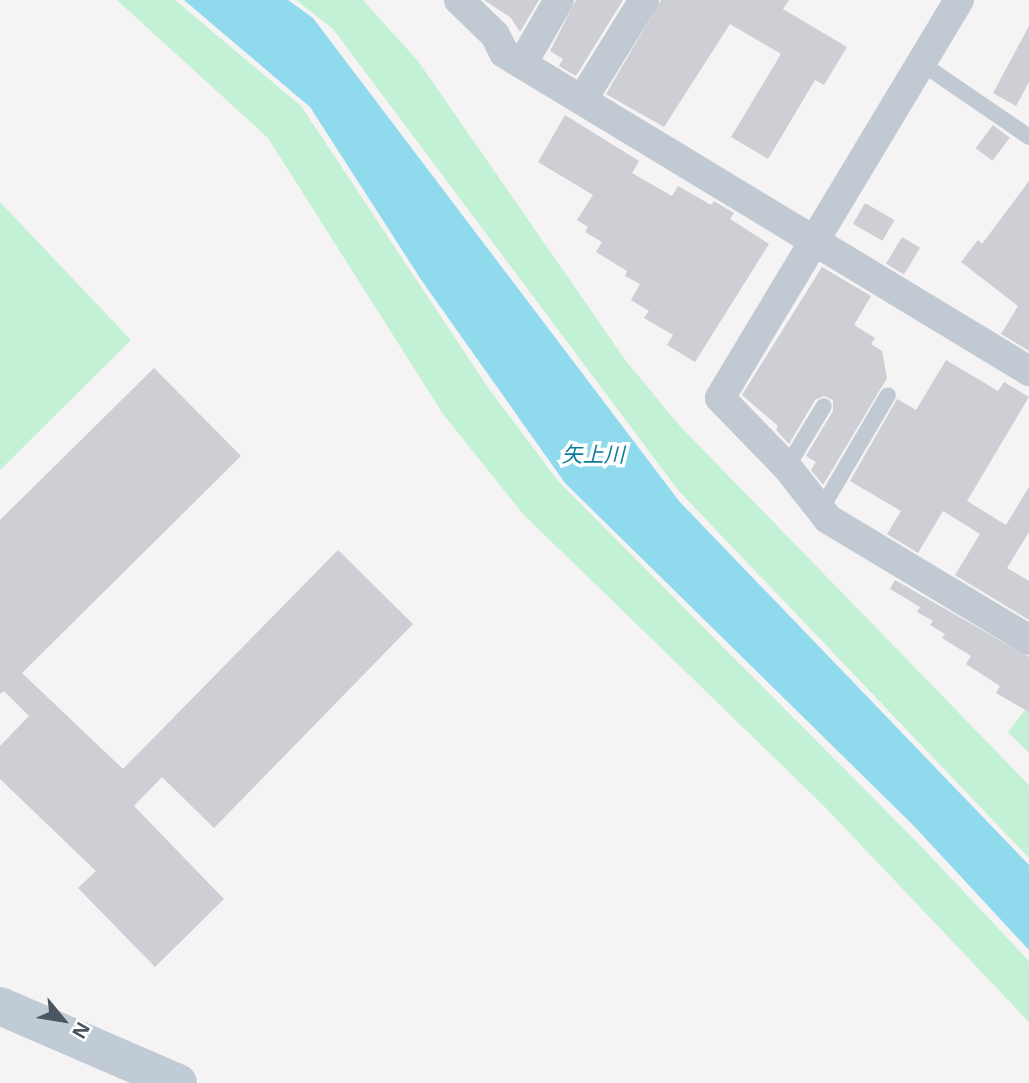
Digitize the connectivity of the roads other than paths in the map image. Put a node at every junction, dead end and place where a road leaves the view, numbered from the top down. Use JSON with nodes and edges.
{"nodes":[{"id":1,"x":459,"y":0,"type":"edge"},
{"id":2,"x":559,"y":0,"type":"edge"},
{"id":3,"x":644,"y":0,"type":"edge"},
{"id":4,"x":960,"y":0,"type":"edge"},
{"id":5,"x":921,"y":63,"type":"junction"},
{"id":6,"x":522,"y":64,"type":"junction"},
{"id":7,"x":582,"y":100,"type":"junction"},
{"id":8,"x":1029,"y":137,"type":"edge"},
{"id":9,"x":813,"y":239,"type":"junction"},
{"id":10,"x":1029,"y":371,"type":"edge"},
{"id":11,"x":888,"y":395,"type":"dead end"},
{"id":12,"x":824,"y":406,"type":"dead end"},
{"id":13,"x":787,"y":467,"type":"junction"},
{"id":14,"x":820,"y":511,"type":"junction"},
{"id":15,"x":1029,"y":640,"type":"edge"},
{"id":16,"x":0,"y":1006,"type":"edge"},
{"id":17,"x":178,"y":1083,"type":"edge"}],
"edges":[{"from":1,"to":6,"type":"street"},
{"from":2,"to":6,"type":"street"},
{"from":3,"to":7,"type":"street"},
{"from":4,"to":5,"type":"street"},
{"from":5,"to":8,"type":"lane"},
{"from":5,"to":9,"type":"street"},
{"from":6,"to":7,"type":"street"},
{"from":7,"to":9,"type":"street"},
{"from":9,"to":10,"type":"street"},
{"from":9,"to":13,"type":"street"},
{"from":11,"to":14,"type":"lane"},
{"from":12,"to":13,"type":"lane"},
{"from":13,"to":14,"type":"street"},
{"from":14,"to":15,"type":"street"},
{"from":16,"to":17,"type":"main road"}]}
